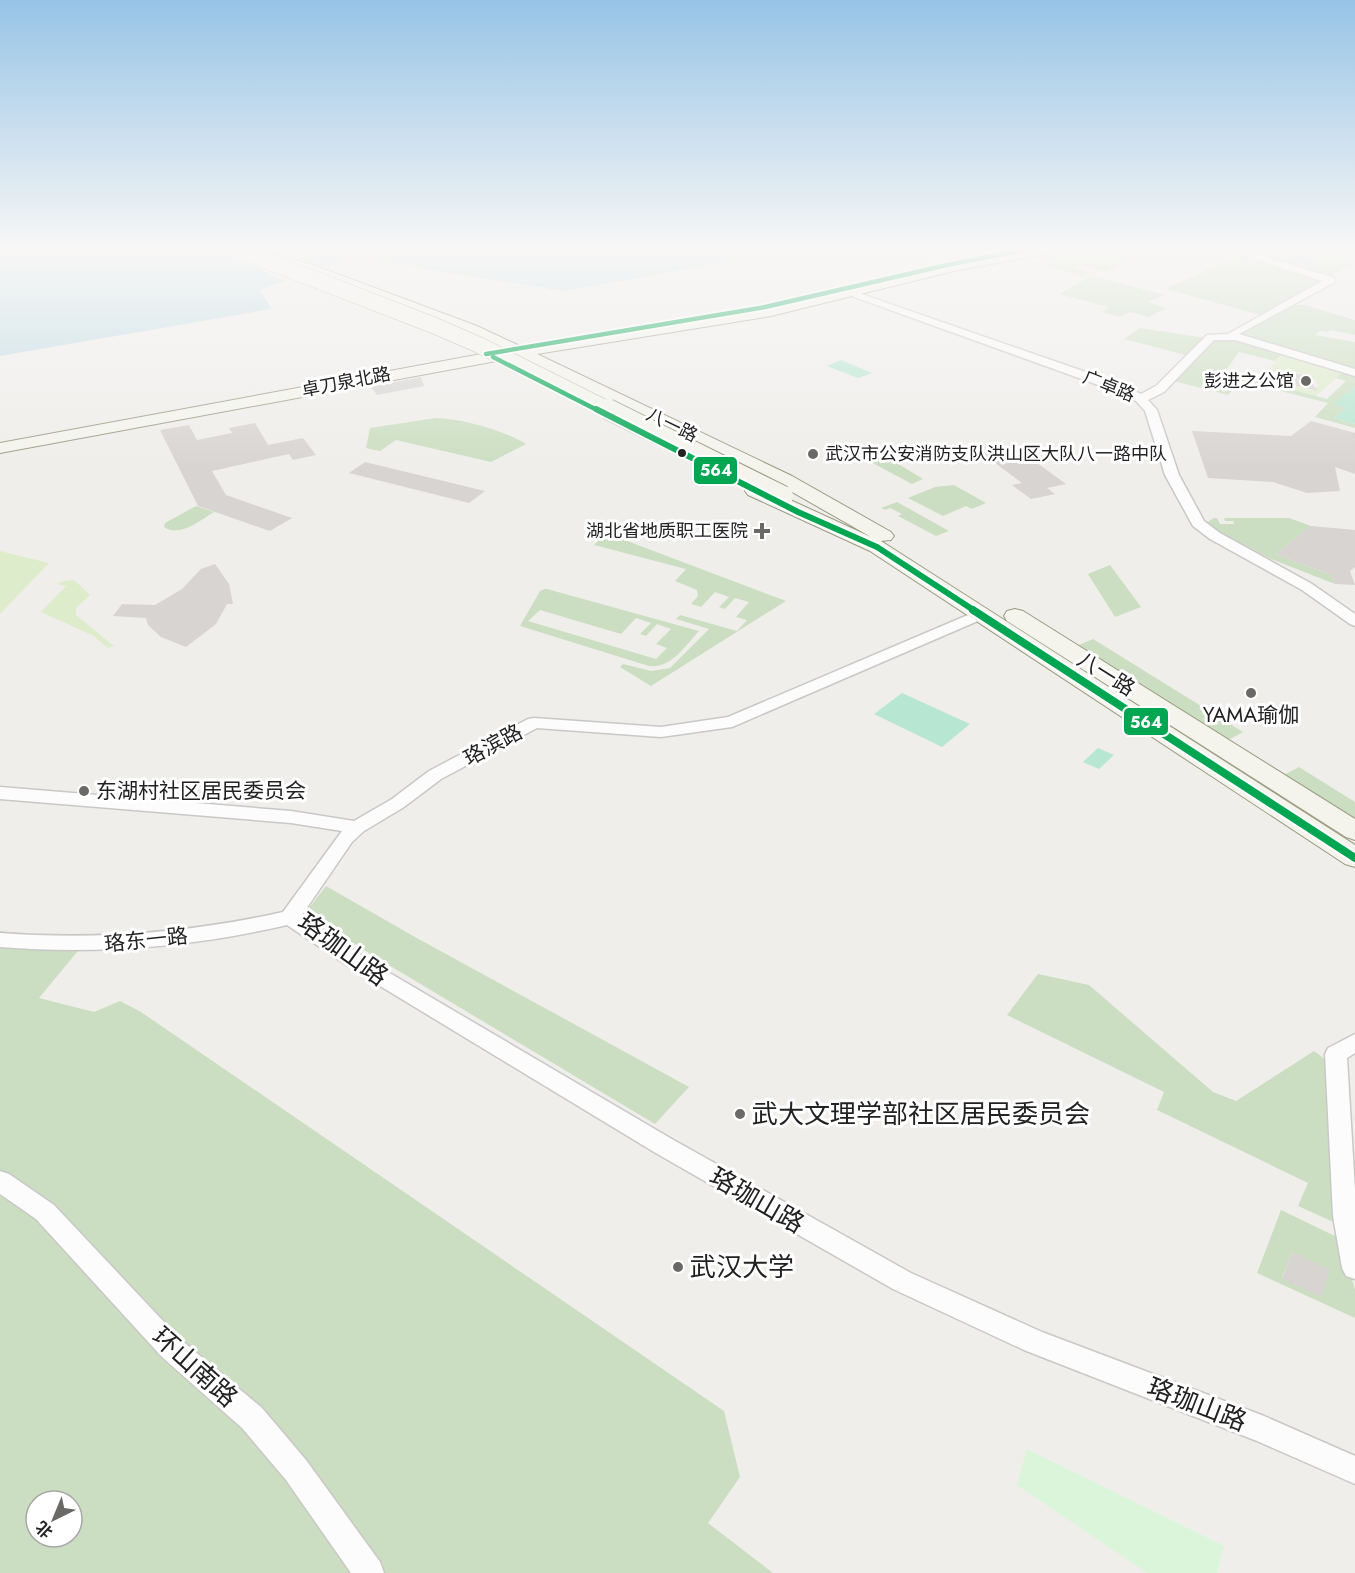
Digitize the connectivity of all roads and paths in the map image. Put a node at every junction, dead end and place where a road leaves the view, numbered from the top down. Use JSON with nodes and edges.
{"nodes":[{"id":1,"x":414,"y":323,"type":"edge"},
{"id":2,"x":427,"y":323,"type":"edge"},
{"id":3,"x":457,"y":323,"type":"edge"},
{"id":4,"x":664,"y":323,"type":"edge"},
{"id":5,"x":694,"y":323,"type":"edge"},
{"id":6,"x":935,"y":323,"type":"edge"},
{"id":7,"x":1252,"y":323,"type":"edge"},
{"id":8,"x":1234,"y":337,"type":"junction"},
{"id":9,"x":574,"y":338,"type":"junction"},
{"id":10,"x":455,"y":339,"type":"junction"},
{"id":11,"x":489,"y":349,"type":"junction"},
{"id":12,"x":515,"y":351,"type":"junction"},
{"id":13,"x":441,"y":362,"type":"junction"},
{"id":14,"x":1355,"y":373,"type":"edge"},
{"id":15,"x":1140,"y":398,"type":"junction"},
{"id":16,"x":629,"y":405,"type":"junction"},
{"id":17,"x":603,"y":415,"type":"junction"},
{"id":18,"x":0,"y":446,"type":"edge"},
{"id":19,"x":881,"y":542,"type":"junction"},
{"id":20,"x":982,"y":615,"type":"junction"},
{"id":21,"x":1355,"y":621,"type":"edge"},
{"id":22,"x":0,"y":793,"type":"edge"},
{"id":23,"x":357,"y":827,"type":"junction"},
{"id":24,"x":1355,"y":831,"type":"edge"},
{"id":25,"x":1355,"y":858,"type":"edge"},
{"id":26,"x":290,"y":917,"type":"junction"},
{"id":27,"x":0,"y":940,"type":"edge"},
{"id":28,"x":1355,"y":1042,"type":"edge"},
{"id":29,"x":0,"y":1180,"type":"edge"},
{"id":30,"x":1355,"y":1268,"type":"edge"},
{"id":31,"x":1355,"y":1470,"type":"edge"},
{"id":32,"x":369,"y":1573,"type":"edge"}],
"edges":[{"from":1,"to":10,"type":"main road","bridge":true},
{"from":2,"to":19,"type":"main road","name":"八一路","bridge":true},
{"from":3,"to":11,"type":"main road"},
{"from":4,"to":9,"type":"main road"},
{"from":5,"to":12,"type":"main road"},
{"from":6,"to":15,"type":"street","name":"广卓路"},
{"from":7,"to":8,"type":"street"},
{"from":8,"to":14,"type":"street"},
{"from":8,"to":15,"type":"street"},
{"from":9,"to":11,"type":"main road"},
{"from":9,"to":12,"type":"main road"},
{"from":10,"to":11,"type":"main road"},
{"from":10,"to":13,"type":"main road"},
{"from":11,"to":12,"type":"main road","name":"八一路"},
{"from":11,"to":13,"type":"main road","name":"卓刀泉北路"},
{"from":11,"to":17,"type":"main road","name":"八一路"},
{"from":11,"to":18,"type":"main road","name":"卓刀泉北路"},
{"from":12,"to":16,"type":"main road","name":"八一路"},
{"from":13,"to":18,"type":"main road","name":"卓刀泉北路"},
{"from":15,"to":21,"type":"street","name":"广卓路"},
{"from":16,"to":17,"type":"main road"},
{"from":16,"to":19,"type":"main road","name":"八一路"},
{"from":17,"to":19,"type":"main road","name":"八一路"},
{"from":19,"to":20,"type":"main road","name":"八一路"},
{"from":19,"to":24,"type":"main road","name":"八一路"},
{"from":20,"to":23,"type":"street","name":"珞滨路"},
{"from":20,"to":25,"type":"main road","name":"八一路"},
{"from":22,"to":23,"type":"street"},
{"from":23,"to":26,"type":"street","name":"珞珈山路"},
{"from":26,"to":27,"type":"street","name":"珞东一路"},
{"from":26,"to":31,"type":"street","name":"珞珈山路"},
{"from":28,"to":30,"type":"street"},
{"from":29,"to":32,"type":"street","name":"环山南路"}]}
